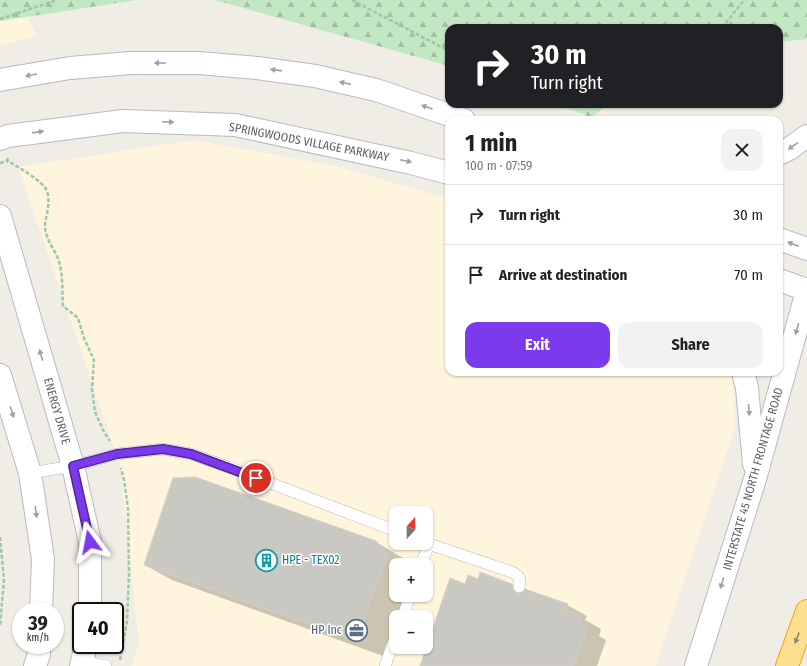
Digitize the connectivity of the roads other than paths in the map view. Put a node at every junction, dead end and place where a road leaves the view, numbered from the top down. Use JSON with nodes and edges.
{"nodes":[{"id":1,"x":0,"y":80,"type":"edge"},
{"id":2,"x":452,"y":116,"type":"edge"},
{"id":3,"x":807,"y":136,"type":"edge"},
{"id":4,"x":3,"y":147,"type":"edge"},
{"id":5,"x":783,"y":151,"type":"edge"},
{"id":6,"x":445,"y":172,"type":"edge"},
{"id":7,"x":0,"y":216,"type":"edge"},
{"id":8,"x":783,"y":240,"type":"edge"},
{"id":9,"x":807,"y":249,"type":"edge"},
{"id":10,"x":783,"y":282,"type":"edge"},
{"id":11,"x":807,"y":291,"type":"edge"},
{"id":12,"x":0,"y":375,"type":"edge"},
{"id":13,"x":744,"y":376,"type":"edge"},
{"id":14,"x":73,"y":466,"type":"junction"},
{"id":15,"x":30,"y":473,"type":"junction"},
{"id":16,"x":755,"y":479,"type":"junction"},
{"id":17,"x":389,"y":528,"type":"edge"},
{"id":18,"x":433,"y":545,"type":"edge"},
{"id":19,"x":519,"y":587,"type":"dead end"},
{"id":20,"x":41,"y":602,"type":"edge"},
{"id":21,"x":90,"y":602,"type":"edge"},
{"id":22,"x":807,"y":611,"type":"edge"},
{"id":23,"x":39,"y":654,"type":"edge"},
{"id":24,"x":389,"y":654,"type":"edge"},
{"id":25,"x":83,"y":657,"type":"edge"},
{"id":26,"x":35,"y":666,"type":"edge"},
{"id":27,"x":106,"y":666,"type":"edge"},
{"id":28,"x":385,"y":666,"type":"edge"},
{"id":29,"x":696,"y":666,"type":"edge"},
{"id":30,"x":786,"y":666,"type":"edge"}],
"edges":[{"from":2,"to":1,"type":"main road","one_way":true},
{"from":3,"to":5,"type":"main road","one_way":true},
{"from":4,"to":6,"type":"main road","name":"SPRINGWOODS VILLAGE PARKWAY","one_way":true},
{"from":14,"to":7,"type":"main road","name":"ENERGY DRIVE","one_way":true},
{"from":9,"to":8,"type":"main road","one_way":true},
{"from":10,"to":11,"type":"main road"},
{"from":11,"to":16,"type":"main road","name":"INTERSTATE 45 NORTH FRONTAGE ROAD","one_way":true},
{"from":12,"to":15,"type":"main road","one_way":true},
{"from":13,"to":16,"type":"main road","one_way":true},
{"from":14,"to":15,"type":"lane"},
{"from":14,"to":17,"type":"lane"},
{"from":14,"to":21,"type":"main road","name":"ENERGY DRIVE"},
{"from":15,"to":20,"type":"main road","one_way":true},
{"from":16,"to":29,"type":"main road","name":"INTERSTATE 45 NORTH FRONTAGE ROAD","one_way":true},
{"from":18,"to":19,"type":"lane"},
{"from":22,"to":30,"type":"highway","one_way":true},
{"from":23,"to":26,"type":"main road"},
{"from":24,"to":28,"type":"lane"},
{"from":25,"to":27,"type":"lane"}]}
